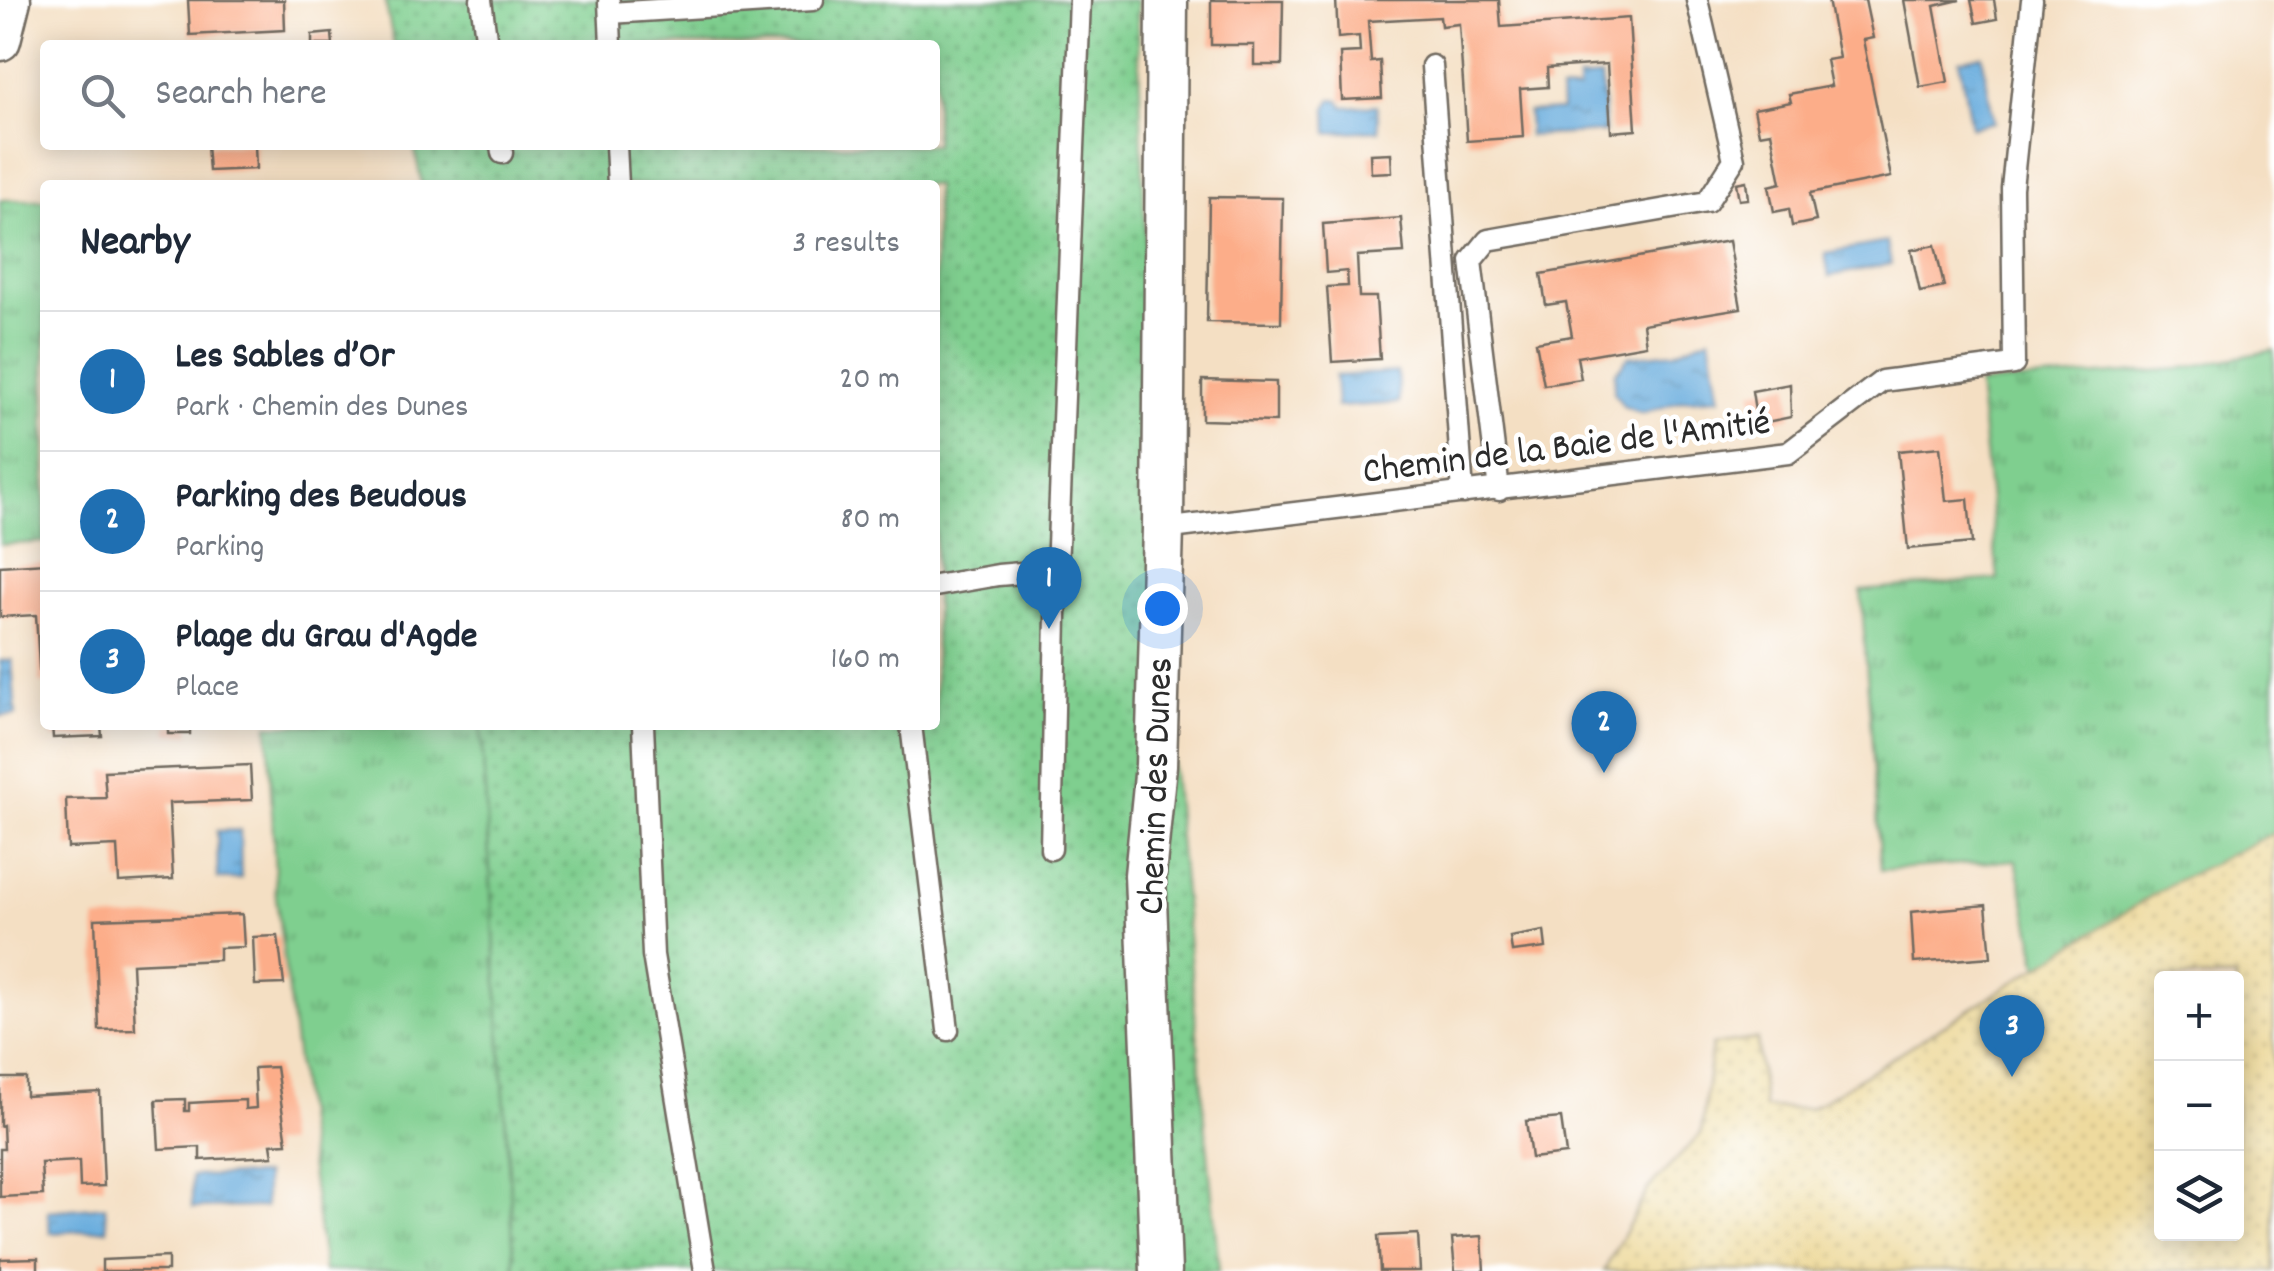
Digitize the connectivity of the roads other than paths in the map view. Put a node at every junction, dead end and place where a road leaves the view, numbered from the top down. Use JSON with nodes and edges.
{"nodes":[{"id":1,"x":10,"y":0,"type":"edge"},
{"id":2,"x":481,"y":0,"type":"edge"},
{"id":3,"x":814,"y":0,"type":"edge"},
{"id":4,"x":1080,"y":0,"type":"edge"},
{"id":5,"x":1166,"y":0,"type":"edge"},
{"id":6,"x":1696,"y":0,"type":"edge"},
{"id":7,"x":2032,"y":0,"type":"edge"},
{"id":8,"x":609,"y":7,"type":"edge"},
{"id":9,"x":0,"y":40,"type":"edge"},
{"id":10,"x":486,"y":40,"type":"edge"},
{"id":11,"x":611,"y":40,"type":"edge"},
{"id":12,"x":1432,"y":66,"type":"dead end"},
{"id":13,"x":616,"y":150,"type":"edge"},
{"id":14,"x":618,"y":180,"type":"edge"},
{"id":15,"x":1499,"y":490,"type":"junction"},
{"id":16,"x":1462,"y":493,"type":"junction"},
{"id":17,"x":1163,"y":529,"type":"junction"},
{"id":18,"x":1057,"y":570,"type":"junction"},
{"id":19,"x":940,"y":585,"type":"edge"},
{"id":20,"x":643,"y":730,"type":"edge"},
{"id":21,"x":913,"y":730,"type":"edge"},
{"id":22,"x":1051,"y":850,"type":"dead end"},
{"id":23,"x":948,"y":1030,"type":"dead end"},
{"id":24,"x":705,"y":1271,"type":"edge"},
{"id":25,"x":1161,"y":1271,"type":"edge"}],
"edges":[{"from":1,"to":9,"type":"street"},
{"from":2,"to":10,"type":"lane"},
{"from":3,"to":8,"type":"lane"},
{"from":4,"to":18,"type":"lane"},
{"from":5,"to":17,"type":"street","name":"Chemin des Dunes"},
{"from":6,"to":15,"type":"lane"},
{"from":7,"to":15,"type":"lane","name":"Chemin de la Baie de l'Amitié"},
{"from":8,"to":11,"type":"lane"},
{"from":12,"to":16,"type":"lane"},
{"from":13,"to":14,"type":"lane"},
{"from":15,"to":16,"type":"lane","name":"Chemin de la Baie de l'Amitié"},
{"from":16,"to":17,"type":"lane","name":"Chemin de la Baie de l'Amitié"},
{"from":17,"to":25,"type":"street","name":"Chemin des Dunes"},
{"from":18,"to":19,"type":"lane"},
{"from":18,"to":22,"type":"lane"},
{"from":20,"to":24,"type":"lane"},
{"from":21,"to":23,"type":"lane"}]}
